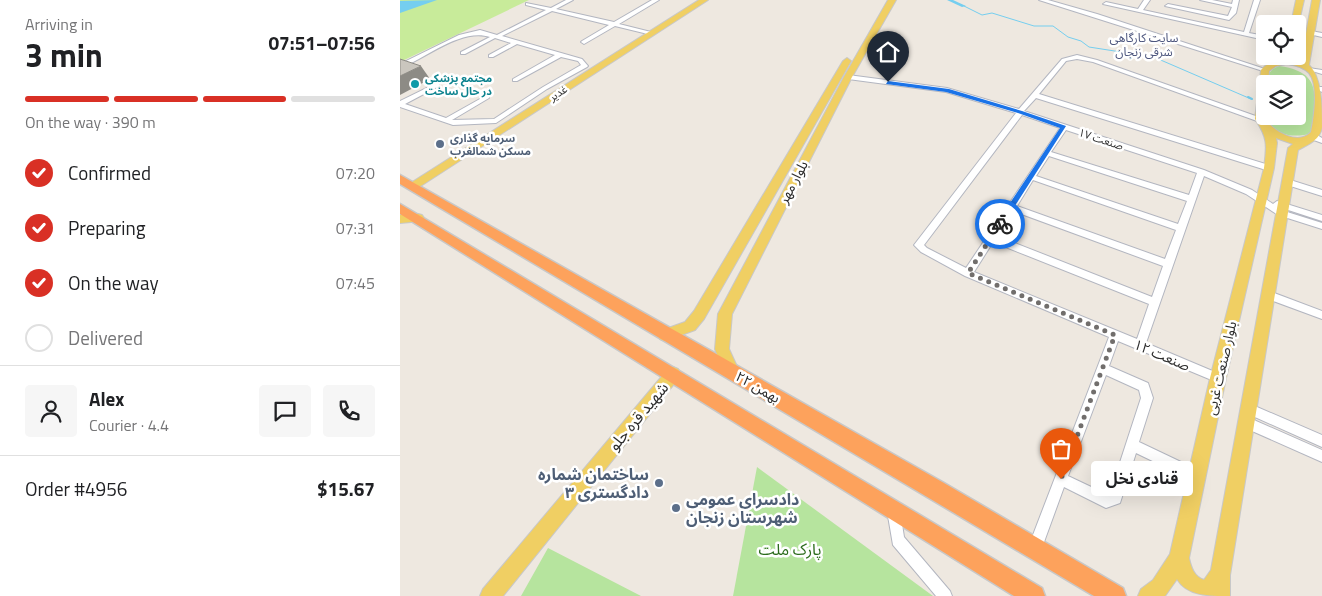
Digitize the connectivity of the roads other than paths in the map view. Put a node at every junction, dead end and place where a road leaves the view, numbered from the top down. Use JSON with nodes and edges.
{"nodes":[{"id":1,"x":570,"y":0,"type":"edge"},
{"id":2,"x":656,"y":0,"type":"edge"},
{"id":3,"x":704,"y":0,"type":"edge"},
{"id":4,"x":883,"y":0,"type":"edge"},
{"id":5,"x":892,"y":0,"type":"edge"},
{"id":6,"x":1042,"y":0,"type":"edge"},
{"id":7,"x":1147,"y":0,"type":"edge"},
{"id":8,"x":1203,"y":0,"type":"edge"},
{"id":9,"x":1257,"y":0,"type":"edge"},
{"id":10,"x":1300,"y":0,"type":"edge"},
{"id":11,"x":1107,"y":2,"type":"edge"},
{"id":12,"x":1170,"y":3,"type":"edge"},
{"id":13,"x":528,"y":4,"type":"dead end"},
{"id":14,"x":1318,"y":4,"type":"edge"},
{"id":15,"x":1235,"y":6,"type":"edge"},
{"id":16,"x":552,"y":9,"type":"junction"},
{"id":17,"x":1140,"y":11,"type":"junction"},
{"id":18,"x":1095,"y":15,"type":"junction"},
{"id":19,"x":1297,"y":15,"type":"edge"},
{"id":20,"x":1163,"y":16,"type":"junction"},
{"id":21,"x":1251,"y":17,"type":"junction"},
{"id":22,"x":615,"y":24,"type":"junction"},
{"id":23,"x":652,"y":33,"type":"junction"},
{"id":24,"x":1311,"y":33,"type":"junction"},
{"id":25,"x":1246,"y":34,"type":"junction"},
{"id":26,"x":498,"y":35,"type":"junction"},
{"id":27,"x":1322,"y":35,"type":"edge"},
{"id":28,"x":1256,"y":36,"type":"edge"},
{"id":29,"x":584,"y":42,"type":"dead end"},
{"id":30,"x":515,"y":43,"type":"junction"},
{"id":31,"x":463,"y":53,"type":"dead end"},
{"id":32,"x":560,"y":55,"type":"junction"},
{"id":33,"x":491,"y":56,"type":"dead end"},
{"id":34,"x":1272,"y":65,"type":"edge"},
{"id":35,"x":1301,"y":65,"type":"edge"},
{"id":36,"x":400,"y":66,"type":"edge"},
{"id":37,"x":1308,"y":68,"type":"junction"},
{"id":38,"x":1266,"y":70,"type":"junction"},
{"id":39,"x":1322,"y":72,"type":"edge"},
{"id":40,"x":1266,"y":75,"type":"edge"},
{"id":41,"x":848,"y":77,"type":"junction"},
{"id":42,"x":516,"y":78,"type":"dead end"},
{"id":43,"x":437,"y":85,"type":"dead end"},
{"id":44,"x":1321,"y":89,"type":"edge"},
{"id":45,"x":536,"y":94,"type":"junction"},
{"id":46,"x":1034,"y":95,"type":"junction"},
{"id":47,"x":488,"y":97,"type":"dead end"},
{"id":48,"x":550,"y":98,"type":"junction"},
{"id":49,"x":400,"y":105,"type":"edge"},
{"id":50,"x":1020,"y":112,"type":"junction"},
{"id":51,"x":446,"y":121,"type":"junction"},
{"id":52,"x":1256,"y":122,"type":"edge"},
{"id":53,"x":1264,"y":125,"type":"joint"},
{"id":54,"x":1064,"y":127,"type":"junction"},
{"id":55,"x":1314,"y":139,"type":"edge"},
{"id":56,"x":1046,"y":153,"type":"junction"},
{"id":57,"x":1269,"y":168,"type":"junction"},
{"id":58,"x":1201,"y":172,"type":"junction"},
{"id":59,"x":1031,"y":177,"type":"junction"},
{"id":60,"x":406,"y":182,"type":"edge"},
{"id":61,"x":1286,"y":182,"type":"junction"},
{"id":62,"x":1322,"y":193,"type":"edge"},
{"id":63,"x":1191,"y":199,"type":"junction"},
{"id":64,"x":1261,"y":200,"type":"junction"},
{"id":65,"x":1011,"y":207,"type":"junction"},
{"id":66,"x":400,"y":208,"type":"edge"},
{"id":67,"x":1282,"y":209,"type":"junction"},
{"id":68,"x":418,"y":218,"type":"junction"},
{"id":69,"x":1322,"y":218,"type":"edge"},
{"id":70,"x":400,"y":219,"type":"edge"},
{"id":71,"x":1322,"y":226,"type":"edge"},
{"id":72,"x":1180,"y":228,"type":"junction"},
{"id":73,"x":992,"y":237,"type":"junction"},
{"id":74,"x":1168,"y":264,"type":"junction"},
{"id":75,"x":968,"y":273,"type":"junction"},
{"id":76,"x":1269,"y":295,"type":"junction"},
{"id":77,"x":1154,"y":302,"type":"junction"},
{"id":78,"x":725,"y":314,"type":"junction"},
{"id":79,"x":699,"y":315,"type":"junction"},
{"id":80,"x":1322,"y":315,"type":"edge"},
{"id":81,"x":665,"y":335,"type":"junction"},
{"id":82,"x":1115,"y":335,"type":"junction"},
{"id":83,"x":1140,"y":345,"type":"junction"},
{"id":84,"x":1102,"y":368,"type":"junction"},
{"id":85,"x":730,"y":371,"type":"junction"},
{"id":86,"x":673,"y":374,"type":"junction"},
{"id":87,"x":1218,"y":378,"type":"junction"},
{"id":88,"x":1248,"y":416,"type":"junction"},
{"id":89,"x":1322,"y":441,"type":"edge"},
{"id":90,"x":1131,"y":444,"type":"junction"},
{"id":91,"x":1322,"y":456,"type":"edge"},
{"id":92,"x":1197,"y":476,"type":"junction"},
{"id":93,"x":1061,"y":479,"type":"junction"},
{"id":94,"x":894,"y":510,"type":"junction"},
{"id":95,"x":1035,"y":548,"type":"junction"},
{"id":96,"x":1179,"y":558,"type":"junction"},
{"id":97,"x":1220,"y":576,"type":"junction"},
{"id":98,"x":490,"y":596,"type":"edge"},
{"id":99,"x":945,"y":596,"type":"edge"},
{"id":100,"x":1034,"y":596,"type":"edge"},
{"id":101,"x":1115,"y":596,"type":"edge"},
{"id":102,"x":1148,"y":596,"type":"edge"},
{"id":103,"x":1220,"y":596,"type":"edge"}],
"edges":[{"from":1,"to":16,"type":"street"},
{"from":2,"to":22,"type":"street"},
{"from":3,"to":23,"type":"main road","name":"غدیر"},
{"from":4,"to":79,"type":"main road","name":"بلوار مهر"},
{"from":5,"to":41,"type":"main road","name":"بلوار مهر"},
{"from":6,"to":18,"type":"street"},
{"from":7,"to":17,"type":"street"},
{"from":8,"to":15,"type":"street"},
{"from":9,"to":21,"type":"street"},
{"from":10,"to":19,"type":"main road"},
{"from":11,"to":17,"type":"street"},
{"from":11,"to":18,"type":"street"},
{"from":12,"to":15,"type":"street"},
{"from":12,"to":20,"type":"street"},
{"from":13,"to":16,"type":"street"},
{"from":14,"to":24,"type":"main road"},
{"from":15,"to":21,"type":"street"},
{"from":16,"to":22,"type":"street"},
{"from":16,"to":26,"type":"street"},
{"from":17,"to":20,"type":"street"},
{"from":18,"to":38,"type":"street"},
{"from":20,"to":25,"type":"street"},
{"from":21,"to":25,"type":"street"},
{"from":22,"to":23,"type":"street"},
{"from":22,"to":29,"type":"street"},
{"from":23,"to":48,"type":"main road","name":"غدیر"},
{"from":24,"to":27,"type":"street"},
{"from":24,"to":37,"type":"main road"},
{"from":25,"to":28,"type":"street"},
{"from":26,"to":30,"type":"street"},
{"from":26,"to":31,"type":"street"},
{"from":26,"to":36,"type":"street"},
{"from":30,"to":32,"type":"street"},
{"from":30,"to":33,"type":"street"},
{"from":32,"to":42,"type":"street"},
{"from":32,"to":45,"type":"street"},
{"from":34,"to":38,"type":"main road"},
{"from":35,"to":37,"type":"main road"},
{"from":37,"to":39,"type":"street"},
{"from":37,"to":44,"type":"main road"},
{"from":38,"to":40,"type":"main road"},
{"from":41,"to":50,"type":"street","name":"صنعت ۱۷"},
{"from":41,"to":78,"type":"main road","name":"بلوار مهر"},
{"from":43,"to":49,"type":"street"},
{"from":44,"to":55,"type":"main road"},
{"from":45,"to":48,"type":"street"},
{"from":45,"to":51,"type":"street"},
{"from":46,"to":50,"type":"street"},
{"from":46,"to":52,"type":"street"},
{"from":46,"to":57,"type":"street"},
{"from":47,"to":51,"type":"street"},
{"from":48,"to":60,"type":"main road","name":"غدیر"},
{"from":49,"to":51,"type":"street"},
{"from":50,"to":54,"type":"street","name":"صنعت ۱۷"},
{"from":50,"to":75,"type":"street","name":"صنعت ۱۲"},
{"from":53,"to":55,"type":"main road"},
{"from":53,"to":57,"type":"main road","name":"بلوار صنعت غربی"},
{"from":54,"to":56,"type":"street"},
{"from":54,"to":58,"type":"street","name":"صنعت ۱۷"},
{"from":55,"to":61,"type":"main road"},
{"from":56,"to":59,"type":"street"},
{"from":56,"to":63,"type":"street"},
{"from":57,"to":64,"type":"main road","name":"بلوار صنعت غربی"},
{"from":58,"to":63,"type":"street"},
{"from":58,"to":64,"type":"street","name":"صنعت ۱۷"},
{"from":59,"to":65,"type":"street"},
{"from":59,"to":72,"type":"street"},
{"from":60,"to":81,"type":"highway","name":"۲۲ بهمن"},
{"from":61,"to":62,"type":"street"},
{"from":61,"to":67,"type":"main road"},
{"from":63,"to":72,"type":"street"},
{"from":64,"to":67,"type":"street","name":"صنعت ۱۷"},
{"from":64,"to":87,"type":"main road","name":"بلوار صنعت غربی"},
{"from":65,"to":73,"type":"street"},
{"from":65,"to":74,"type":"street"},
{"from":66,"to":68,"type":"highway"},
{"from":67,"to":69,"type":"street"},
{"from":67,"to":71,"type":"street"},
{"from":67,"to":76,"type":"main road"},
{"from":68,"to":70,"type":"main road"},
{"from":68,"to":86,"type":"highway"},
{"from":72,"to":74,"type":"street"},
{"from":73,"to":75,"type":"street"},
{"from":73,"to":77,"type":"street"},
{"from":74,"to":77,"type":"street"},
{"from":75,"to":82,"type":"street","name":"صنعت ۱۲"},
{"from":76,"to":80,"type":"street"},
{"from":76,"to":88,"type":"main road"},
{"from":77,"to":83,"type":"street"},
{"from":78,"to":79,"type":"main road"},
{"from":78,"to":85,"type":"main road","name":"بلوار مهر"},
{"from":79,"to":81,"type":"main road","name":"بلوار مهر"},
{"from":81,"to":85,"type":"highway","name":"۲۲ بهمن"},
{"from":82,"to":83,"type":"street","name":"صنعت ۱۲"},
{"from":82,"to":84,"type":"street"},
{"from":83,"to":87,"type":"street","name":"صنعت ۱۲"},
{"from":84,"to":90,"type":"street"},
{"from":84,"to":93,"type":"street"},
{"from":85,"to":95,"type":"highway","name":"۲۲ بهمن"},
{"from":86,"to":94,"type":"highway"},
{"from":86,"to":98,"type":"main road","name":"شهید قره جلو"},
{"from":87,"to":92,"type":"main road","name":"بلوار صنعت غربی"},
{"from":88,"to":89,"type":"street"},
{"from":88,"to":91,"type":"street"},
{"from":88,"to":97,"type":"main road"},
{"from":90,"to":92,"type":"street"},
{"from":90,"to":93,"type":"street"},
{"from":92,"to":96,"type":"main road","name":"بلوار صنعت غربی"},
{"from":93,"to":95,"type":"street"},
{"from":94,"to":99,"type":"street"},
{"from":94,"to":100,"type":"highway"},
{"from":95,"to":101,"type":"highway","name":"۲۲ بهمن"},
{"from":96,"to":97,"type":"main road"},
{"from":96,"to":102,"type":"main road","name":"بلوار صنعت غربی"},
{"from":97,"to":103,"type":"main road"}]}
